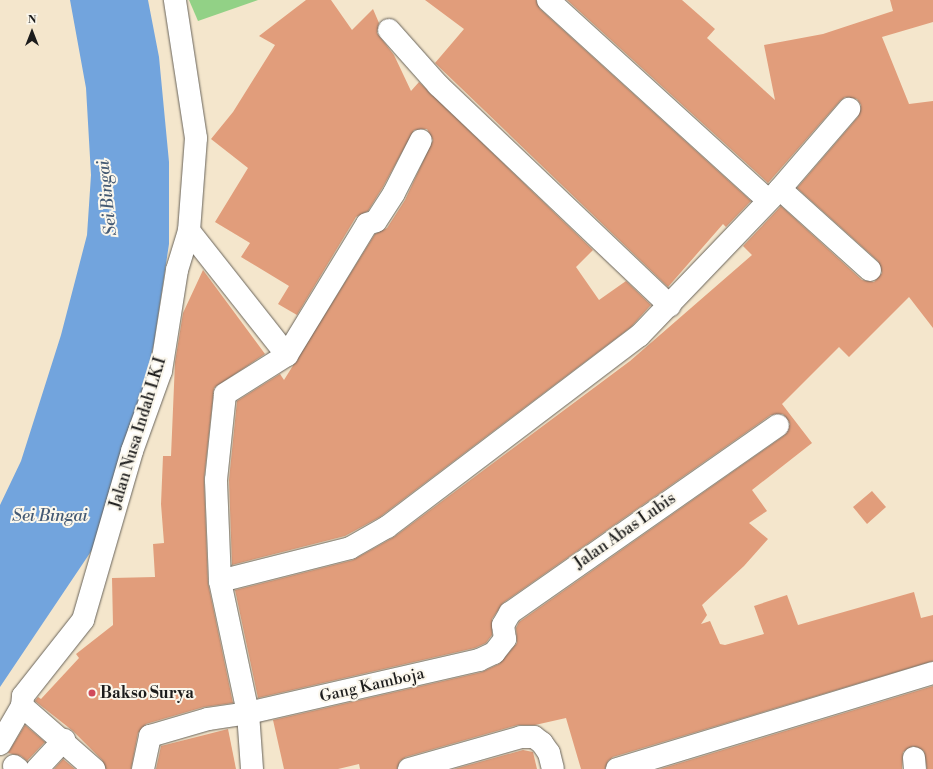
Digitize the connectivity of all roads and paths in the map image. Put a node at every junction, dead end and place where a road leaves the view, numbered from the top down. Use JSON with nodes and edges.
{"nodes":[{"id":1,"x":175,"y":0,"type":"edge"},
{"id":2,"x":548,"y":0,"type":"edge"},
{"id":3,"x":389,"y":30,"type":"dead end"},
{"id":4,"x":849,"y":109,"type":"dead end"},
{"id":5,"x":421,"y":140,"type":"dead end"},
{"id":6,"x":774,"y":195,"type":"junction"},
{"id":7,"x":189,"y":231,"type":"junction"},
{"id":8,"x":870,"y":270,"type":"dead end"},
{"id":9,"x":670,"y":306,"type":"junction"},
{"id":10,"x":287,"y":355,"type":"junction"},
{"id":11,"x":778,"y":425,"type":"dead end"},
{"id":12,"x":220,"y":581,"type":"junction"},
{"id":13,"x":494,"y":653,"type":"joint"},
{"id":14,"x":933,"y":673,"type":"edge"},
{"id":15,"x":22,"y":706,"type":"junction"},
{"id":16,"x":248,"y":714,"type":"junction"},
{"id":17,"x":64,"y":740,"type":"junction"},
{"id":18,"x":0,"y":744,"type":"edge"},
{"id":19,"x":37,"y":769,"type":"edge"},
{"id":20,"x":94,"y":769,"type":"edge"},
{"id":21,"x":142,"y":769,"type":"edge"},
{"id":22,"x":252,"y":769,"type":"edge"},
{"id":23,"x":410,"y":769,"type":"edge"},
{"id":24,"x":553,"y":769,"type":"edge"},
{"id":25,"x":617,"y":769,"type":"edge"}],
"edges":[{"from":1,"to":7,"type":"street","name":"Jalan Nusa Indah LK.I"},
{"from":2,"to":6,"type":"street"},
{"from":3,"to":9,"type":"street"},
{"from":4,"to":6,"type":"street"},
{"from":5,"to":10,"type":"street"},
{"from":6,"to":8,"type":"street"},
{"from":6,"to":9,"type":"street"},
{"from":7,"to":10,"type":"street"},
{"from":7,"to":15,"type":"street","name":"Jalan Nusa Indah LK.I"},
{"from":9,"to":12,"type":"street"},
{"from":10,"to":12,"type":"street"},
{"from":11,"to":13,"type":"street","name":"Jalan Abas Lubis"},
{"from":12,"to":16,"type":"street"},
{"from":13,"to":16,"type":"street","name":"Gang Kamboja"},
{"from":14,"to":25,"type":"street"},
{"from":15,"to":17,"type":"street"},
{"from":15,"to":18,"type":"street","name":"Jalan Nusa Indah LK.I"},
{"from":16,"to":21,"type":"street","name":"Gang Kamboja"},
{"from":16,"to":22,"type":"street"},
{"from":17,"to":19,"type":"street"},
{"from":17,"to":20,"type":"street"},
{"from":23,"to":24,"type":"street"}]}
